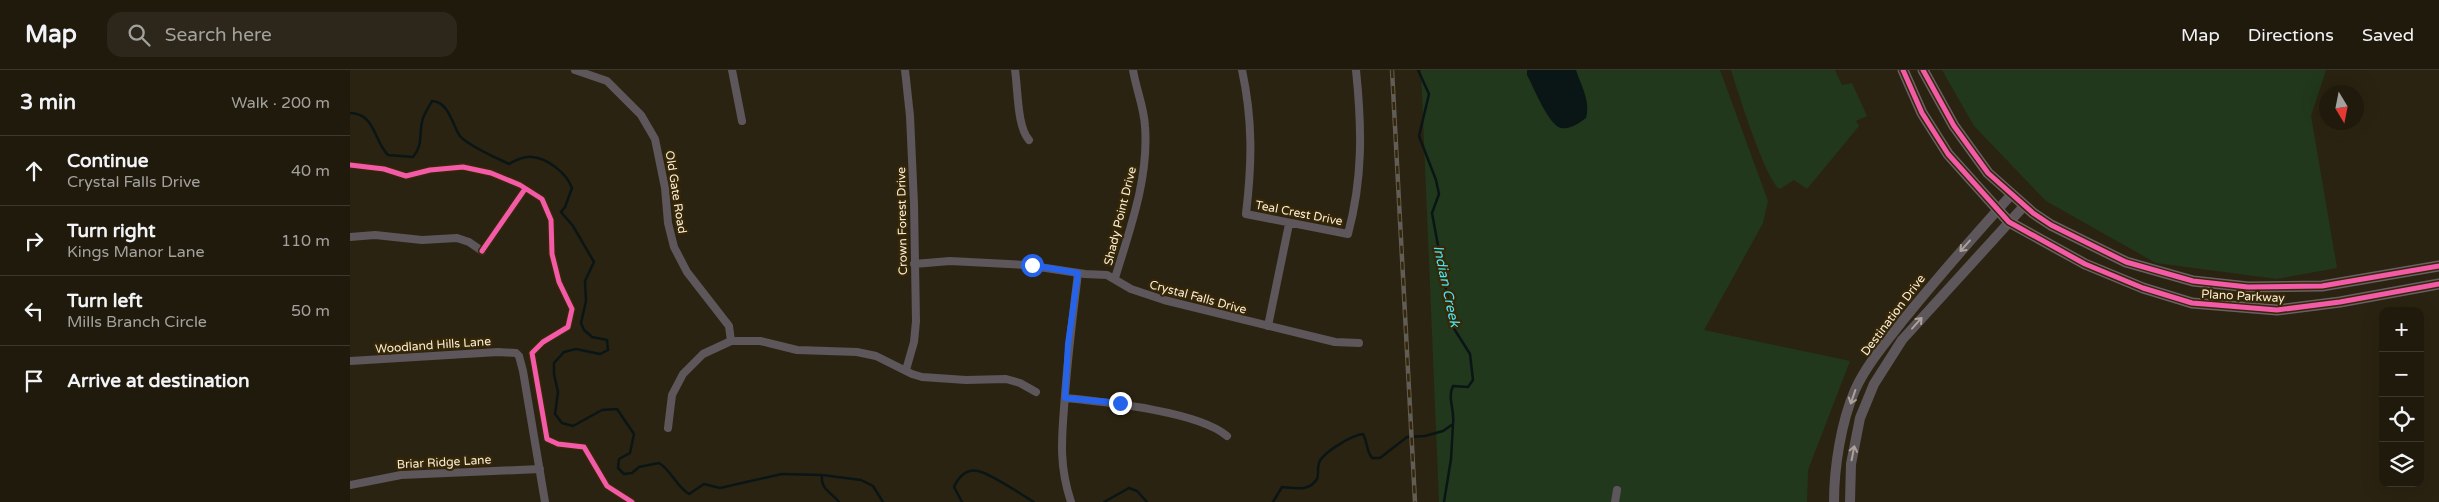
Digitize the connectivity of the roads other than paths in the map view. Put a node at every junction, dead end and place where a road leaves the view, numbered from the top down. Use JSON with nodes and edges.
{"nodes":[{"id":1,"x":577,"y":70,"type":"edge"},
{"id":2,"x":732,"y":70,"type":"edge"},
{"id":3,"x":905,"y":70,"type":"edge"},
{"id":4,"x":1015,"y":70,"type":"edge"},
{"id":5,"x":1132,"y":70,"type":"edge"},
{"id":6,"x":1242,"y":70,"type":"edge"},
{"id":7,"x":1356,"y":70,"type":"edge"},
{"id":8,"x":1903,"y":70,"type":"edge"},
{"id":9,"x":1924,"y":70,"type":"edge"},
{"id":10,"x":742,"y":120,"type":"dead end"},
{"id":11,"x":1029,"y":140,"type":"dead end"},
{"id":12,"x":2011,"y":195,"type":"junction"},
{"id":13,"x":2024,"y":206,"type":"junction"},
{"id":14,"x":1998,"y":210,"type":"junction"},
{"id":15,"x":2010,"y":222,"type":"junction"},
{"id":16,"x":1289,"y":224,"type":"junction"},
{"id":17,"x":350,"y":237,"type":"edge"},
{"id":18,"x":482,"y":251,"type":"dead end"},
{"id":19,"x":914,"y":264,"type":"junction"},
{"id":20,"x":2439,"y":266,"type":"edge"},
{"id":21,"x":1078,"y":273,"type":"junction"},
{"id":22,"x":1115,"y":278,"type":"junction"},
{"id":23,"x":2439,"y":284,"type":"edge"},
{"id":24,"x":1268,"y":326,"type":"junction"},
{"id":25,"x":731,"y":341,"type":"junction"},
{"id":26,"x":1359,"y":343,"type":"dead end"},
{"id":27,"x":350,"y":362,"type":"edge"},
{"id":28,"x":906,"y":370,"type":"junction"},
{"id":29,"x":1036,"y":392,"type":"dead end"},
{"id":30,"x":1065,"y":398,"type":"junction"},
{"id":31,"x":668,"y":428,"type":"dead end"},
{"id":32,"x":1227,"y":436,"type":"dead end"},
{"id":33,"x":540,"y":469,"type":"junction"},
{"id":34,"x":350,"y":485,"type":"edge"},
{"id":35,"x":1617,"y":490,"type":"dead end"},
{"id":36,"x":545,"y":502,"type":"edge"},
{"id":37,"x":1071,"y":502,"type":"edge"},
{"id":38,"x":1615,"y":502,"type":"edge"},
{"id":39,"x":1834,"y":502,"type":"edge"},
{"id":40,"x":1850,"y":502,"type":"edge"}],
"edges":[{"from":1,"to":25,"type":"street","name":"Old Gate Road"},
{"from":2,"to":10,"type":"street"},
{"from":3,"to":19,"type":"street","name":"Crown Forest Drive"},
{"from":4,"to":11,"type":"street"},
{"from":5,"to":22,"type":"street","name":"Shady Point Drive"},
{"from":6,"to":16,"type":"street","name":"Teal Crest Drive"},
{"from":7,"to":16,"type":"street","name":"Teal Crest Drive"},
{"from":8,"to":14,"type":"main road","name":"Plano Parkway"},
{"from":9,"to":12,"type":"main road","name":"Plano Parkway"},
{"from":12,"to":13,"type":"main road","name":"Plano Parkway"},
{"from":12,"to":14,"type":"street","name":"Destination Drive"},
{"from":13,"to":15,"type":"street","name":"Destination Drive"},
{"from":13,"to":20,"type":"main road","name":"Plano Parkway"},
{"from":14,"to":15,"type":"main road","name":"Plano Parkway"},
{"from":14,"to":39,"type":"street","name":"Destination Drive","one_way":true},
{"from":15,"to":23,"type":"main road","name":"Plano Parkway"},
{"from":40,"to":15,"type":"street","name":"Destination Drive","one_way":true},
{"from":16,"to":24,"type":"street"},
{"from":17,"to":18,"type":"street"},
{"from":19,"to":21,"type":"street","name":"Crystal Falls Drive"},
{"from":19,"to":28,"type":"street","name":"Crown Forest Drive"},
{"from":21,"to":22,"type":"street","name":"Crystal Falls Drive"},
{"from":21,"to":30,"type":"street"},
{"from":22,"to":24,"type":"street","name":"Crystal Falls Drive"},
{"from":24,"to":26,"type":"street","name":"Crystal Falls Drive"},
{"from":25,"to":28,"type":"street"},
{"from":25,"to":31,"type":"street"},
{"from":27,"to":33,"type":"street","name":"Woodland Hills Lane"},
{"from":28,"to":29,"type":"street"},
{"from":30,"to":32,"type":"street"},
{"from":30,"to":37,"type":"street"},
{"from":33,"to":34,"type":"street","name":"Briar Ridge Lane"},
{"from":33,"to":36,"type":"street"},
{"from":35,"to":38,"type":"street"}]}
